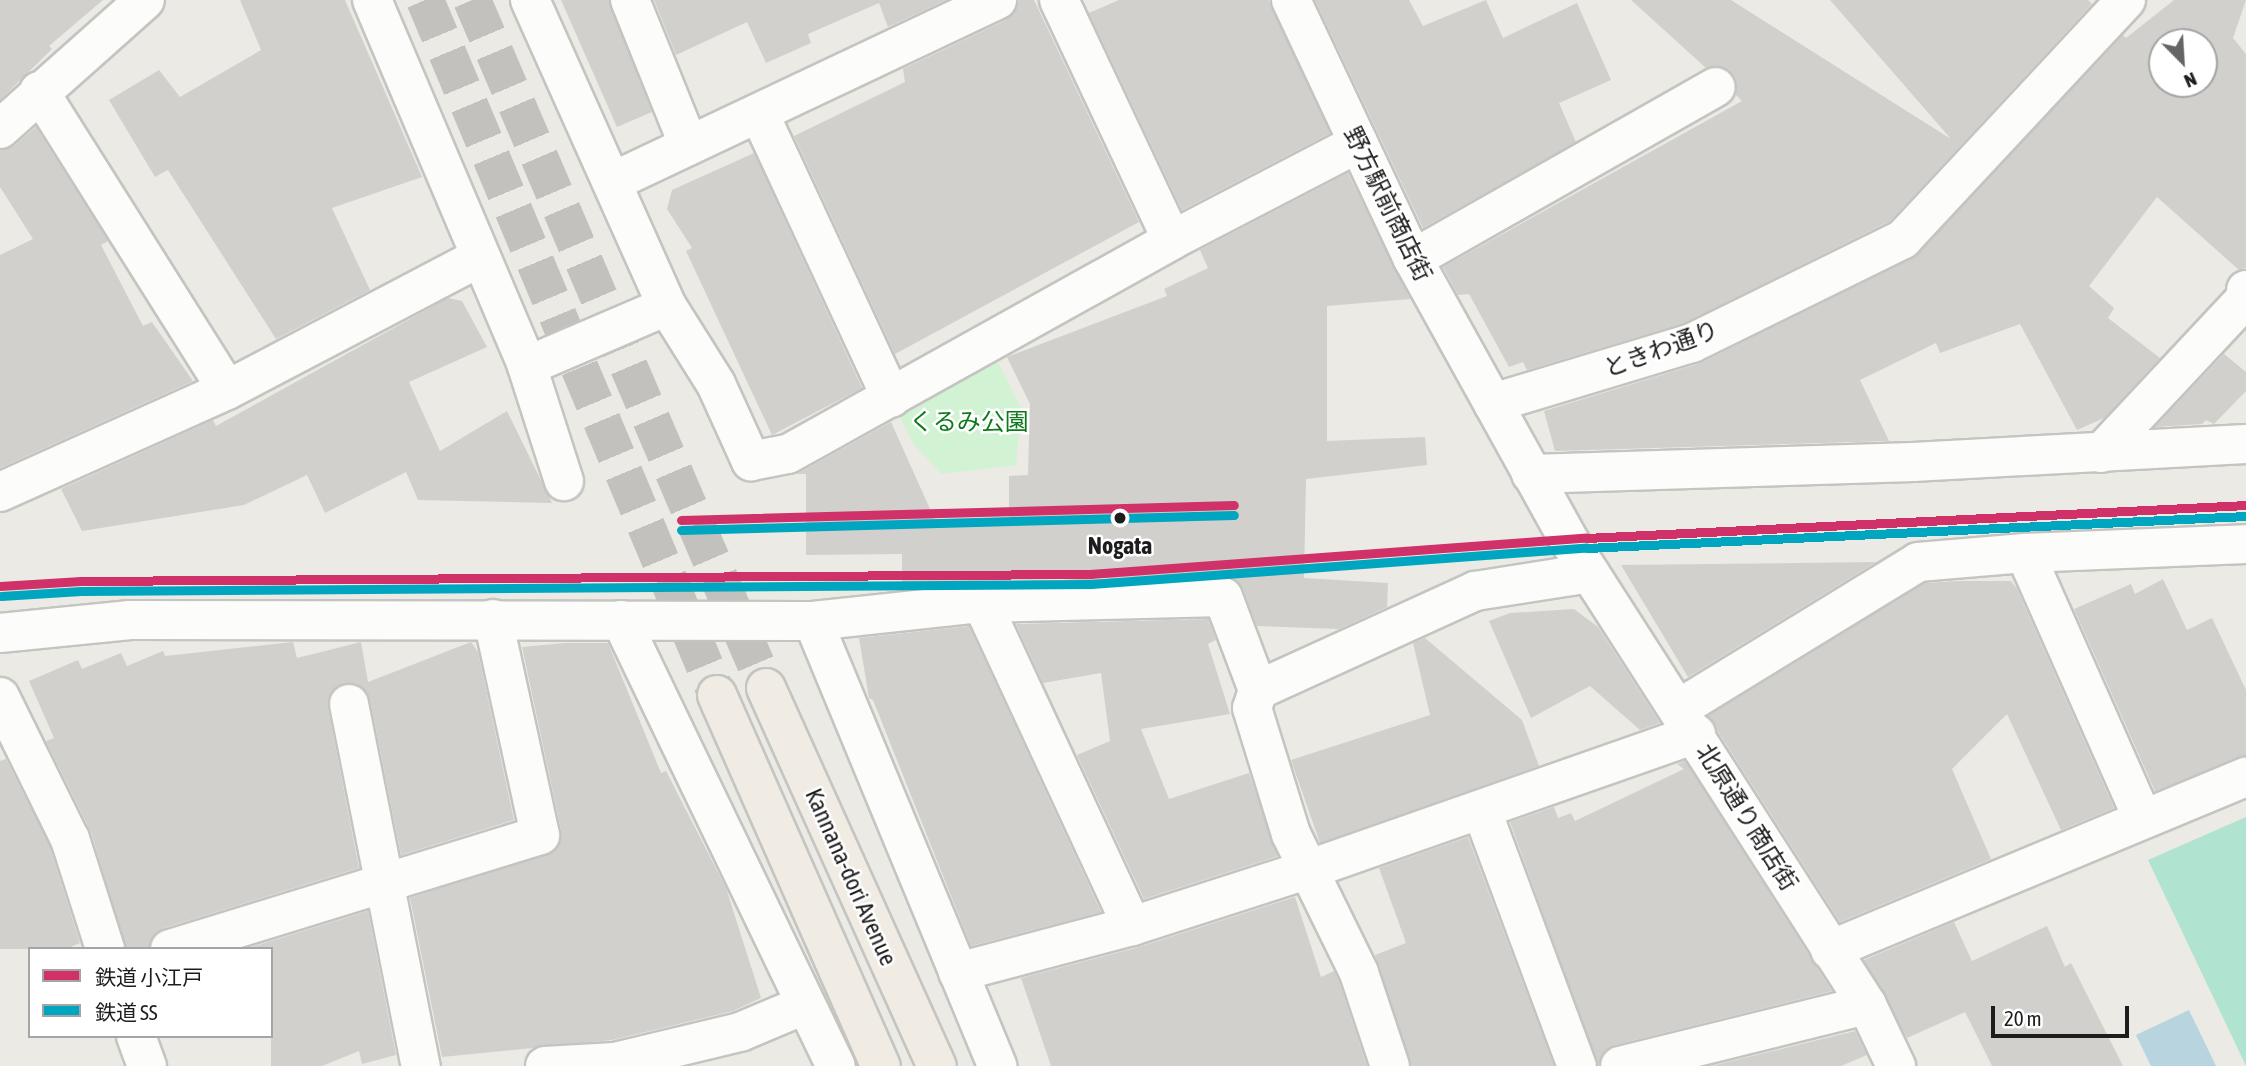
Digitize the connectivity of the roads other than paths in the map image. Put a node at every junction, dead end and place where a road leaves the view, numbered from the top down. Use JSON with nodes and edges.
{"nodes":[{"id":1,"x":145,"y":0,"type":"edge"},
{"id":2,"x":372,"y":0,"type":"edge"},
{"id":3,"x":530,"y":0,"type":"edge"},
{"id":4,"x":630,"y":0,"type":"edge"},
{"id":5,"x":997,"y":0,"type":"edge"},
{"id":6,"x":1059,"y":0,"type":"edge"},
{"id":7,"x":1291,"y":0,"type":"edge"},
{"id":8,"x":2126,"y":0,"type":"edge"},
{"id":9,"x":1716,"y":87,"type":"dead end"},
{"id":10,"x":39,"y":91,"type":"junction"},
{"id":11,"x":759,"y":113,"type":"junction"},
{"id":12,"x":0,"y":129,"type":"edge"},
{"id":13,"x":1358,"y":143,"type":"junction"},
{"id":14,"x":689,"y":146,"type":"junction"},
{"id":15,"x":612,"y":182,"type":"junction"},
{"id":16,"x":1172,"y":240,"type":"junction"},
{"id":17,"x":478,"y":258,"type":"junction"},
{"id":18,"x":1413,"y":259,"type":"junction"},
{"id":19,"x":2246,"y":290,"type":"edge"},
{"id":20,"x":667,"y":306,"type":"junction"},
{"id":21,"x":527,"y":366,"type":"junction"},
{"id":22,"x":227,"y":390,"type":"junction"},
{"id":23,"x":891,"y":398,"type":"junction"},
{"id":24,"x":1493,"y":403,"type":"junction"},
{"id":25,"x":2246,"y":444,"type":"edge"},
{"id":26,"x":2101,"y":453,"type":"junction"},
{"id":27,"x":1531,"y":474,"type":"junction"},
{"id":28,"x":564,"y":481,"type":"dead end"},
{"id":29,"x":0,"y":492,"type":"edge"},
{"id":30,"x":2246,"y":544,"type":"edge"},
{"id":31,"x":2025,"y":553,"type":"junction"},
{"id":32,"x":1590,"y":573,"type":"junction"},
{"id":33,"x":982,"y":603,"type":"junction"},
{"id":34,"x":493,"y":620,"type":"junction"},
{"id":35,"x":621,"y":620,"type":"junction"},
{"id":36,"x":813,"y":621,"type":"junction"},
{"id":37,"x":0,"y":633,"type":"edge"},
{"id":38,"x":766,"y":688,"type":"tunnel mouth"},
{"id":39,"x":1258,"y":690,"type":"junction"},
{"id":40,"x":717,"y":695,"type":"tunnel mouth"},
{"id":41,"x":349,"y":705,"type":"dead end"},
{"id":42,"x":1688,"y":721,"type":"junction"},
{"id":43,"x":5,"y":722,"type":"edge"},
{"id":44,"x":2246,"y":777,"type":"edge"},
{"id":45,"x":1482,"y":811,"type":"junction"},
{"id":46,"x":2143,"y":819,"type":"junction"},
{"id":47,"x":1310,"y":869,"type":"junction"},
{"id":48,"x":384,"y":882,"type":"junction"},
{"id":49,"x":1132,"y":926,"type":"junction"},
{"id":50,"x":104,"y":947,"type":"edge"},
{"id":51,"x":176,"y":947,"type":"edge"},
{"id":52,"x":1830,"y":950,"type":"junction"},
{"id":53,"x":958,"y":972,"type":"junction"},
{"id":54,"x":804,"y":1005,"type":"junction"},
{"id":55,"x":1867,"y":1005,"type":"junction"},
{"id":56,"x":137,"y":1038,"type":"edge"},
{"id":57,"x":147,"y":1066,"type":"edge"},
{"id":58,"x":421,"y":1066,"type":"edge"},
{"id":59,"x":545,"y":1066,"type":"edge"},
{"id":60,"x":836,"y":1066,"type":"edge"},
{"id":61,"x":881,"y":1066,"type":"edge"},
{"id":62,"x":937,"y":1066,"type":"edge"},
{"id":63,"x":997,"y":1066,"type":"edge"},
{"id":64,"x":1390,"y":1066,"type":"edge"},
{"id":65,"x":1577,"y":1066,"type":"edge"},
{"id":66,"x":1620,"y":1066,"type":"edge"},
{"id":67,"x":1896,"y":1066,"type":"edge"}],
"edges":[{"from":1,"to":10,"type":"street"},
{"from":2,"to":17,"type":"street"},
{"from":3,"to":15,"type":"street"},
{"from":4,"to":14,"type":"street"},
{"from":5,"to":11,"type":"street"},
{"from":6,"to":16,"type":"street"},
{"from":7,"to":13,"type":"street","name":"野方駅前商店街"},
{"from":8,"to":24,"type":"street","name":"ときわ通り"},
{"from":9,"to":18,"type":"street"},
{"from":10,"to":12,"type":"street"},
{"from":10,"to":22,"type":"street"},
{"from":11,"to":14,"type":"street"},
{"from":11,"to":23,"type":"street"},
{"from":13,"to":16,"type":"street"},
{"from":13,"to":18,"type":"street","name":"野方駅前商店街"},
{"from":14,"to":15,"type":"street"},
{"from":15,"to":20,"type":"street"},
{"from":16,"to":23,"type":"street"},
{"from":17,"to":21,"type":"street"},
{"from":17,"to":22,"type":"street"},
{"from":18,"to":24,"type":"street","name":"野方駅前商店街"},
{"from":19,"to":26,"type":"street"},
{"from":20,"to":21,"type":"street"},
{"from":20,"to":23,"type":"street"},
{"from":21,"to":28,"type":"street"},
{"from":22,"to":29,"type":"street"},
{"from":24,"to":27,"type":"street","name":"野方駅前商店街"},
{"from":25,"to":26,"type":"street"},
{"from":26,"to":27,"type":"street"},
{"from":27,"to":32,"type":"street","name":"北原通り商店街"},
{"from":30,"to":31,"type":"street"},
{"from":31,"to":42,"type":"street"},
{"from":31,"to":46,"type":"street"},
{"from":32,"to":39,"type":"street"},
{"from":32,"to":42,"type":"street","name":"北原通り商店街"},
{"from":33,"to":36,"type":"street"},
{"from":33,"to":39,"type":"street"},
{"from":33,"to":49,"type":"street"},
{"from":34,"to":35,"type":"street"},
{"from":34,"to":37,"type":"street"},
{"from":34,"to":48,"type":"street"},
{"from":35,"to":36,"type":"street"},
{"from":35,"to":54,"type":"street"},
{"from":36,"to":53,"type":"street"},
{"from":38,"to":62,"type":"main road","name":"Kannana-dori Avenue"},
{"from":39,"to":47,"type":"street"},
{"from":40,"to":61,"type":"main road","name":"Kannana-dori Avenue"},
{"from":41,"to":48,"type":"street"},
{"from":42,"to":45,"type":"street"},
{"from":42,"to":52,"type":"street","name":"北原通り商店街"},
{"from":43,"to":50,"type":"street"},
{"from":44,"to":46,"type":"street"},
{"from":45,"to":47,"type":"street"},
{"from":45,"to":65,"type":"street"},
{"from":46,"to":52,"type":"street"},
{"from":47,"to":49,"type":"street"},
{"from":47,"to":64,"type":"street"},
{"from":48,"to":51,"type":"street"},
{"from":48,"to":58,"type":"street"},
{"from":49,"to":53,"type":"street"},
{"from":52,"to":55,"type":"street","name":"北原通り商店街"},
{"from":53,"to":63,"type":"street"},
{"from":54,"to":59,"type":"street"},
{"from":54,"to":60,"type":"street"},
{"from":55,"to":66,"type":"street"},
{"from":55,"to":67,"type":"street","name":"北原通り商店街"},
{"from":56,"to":57,"type":"street"}]}
